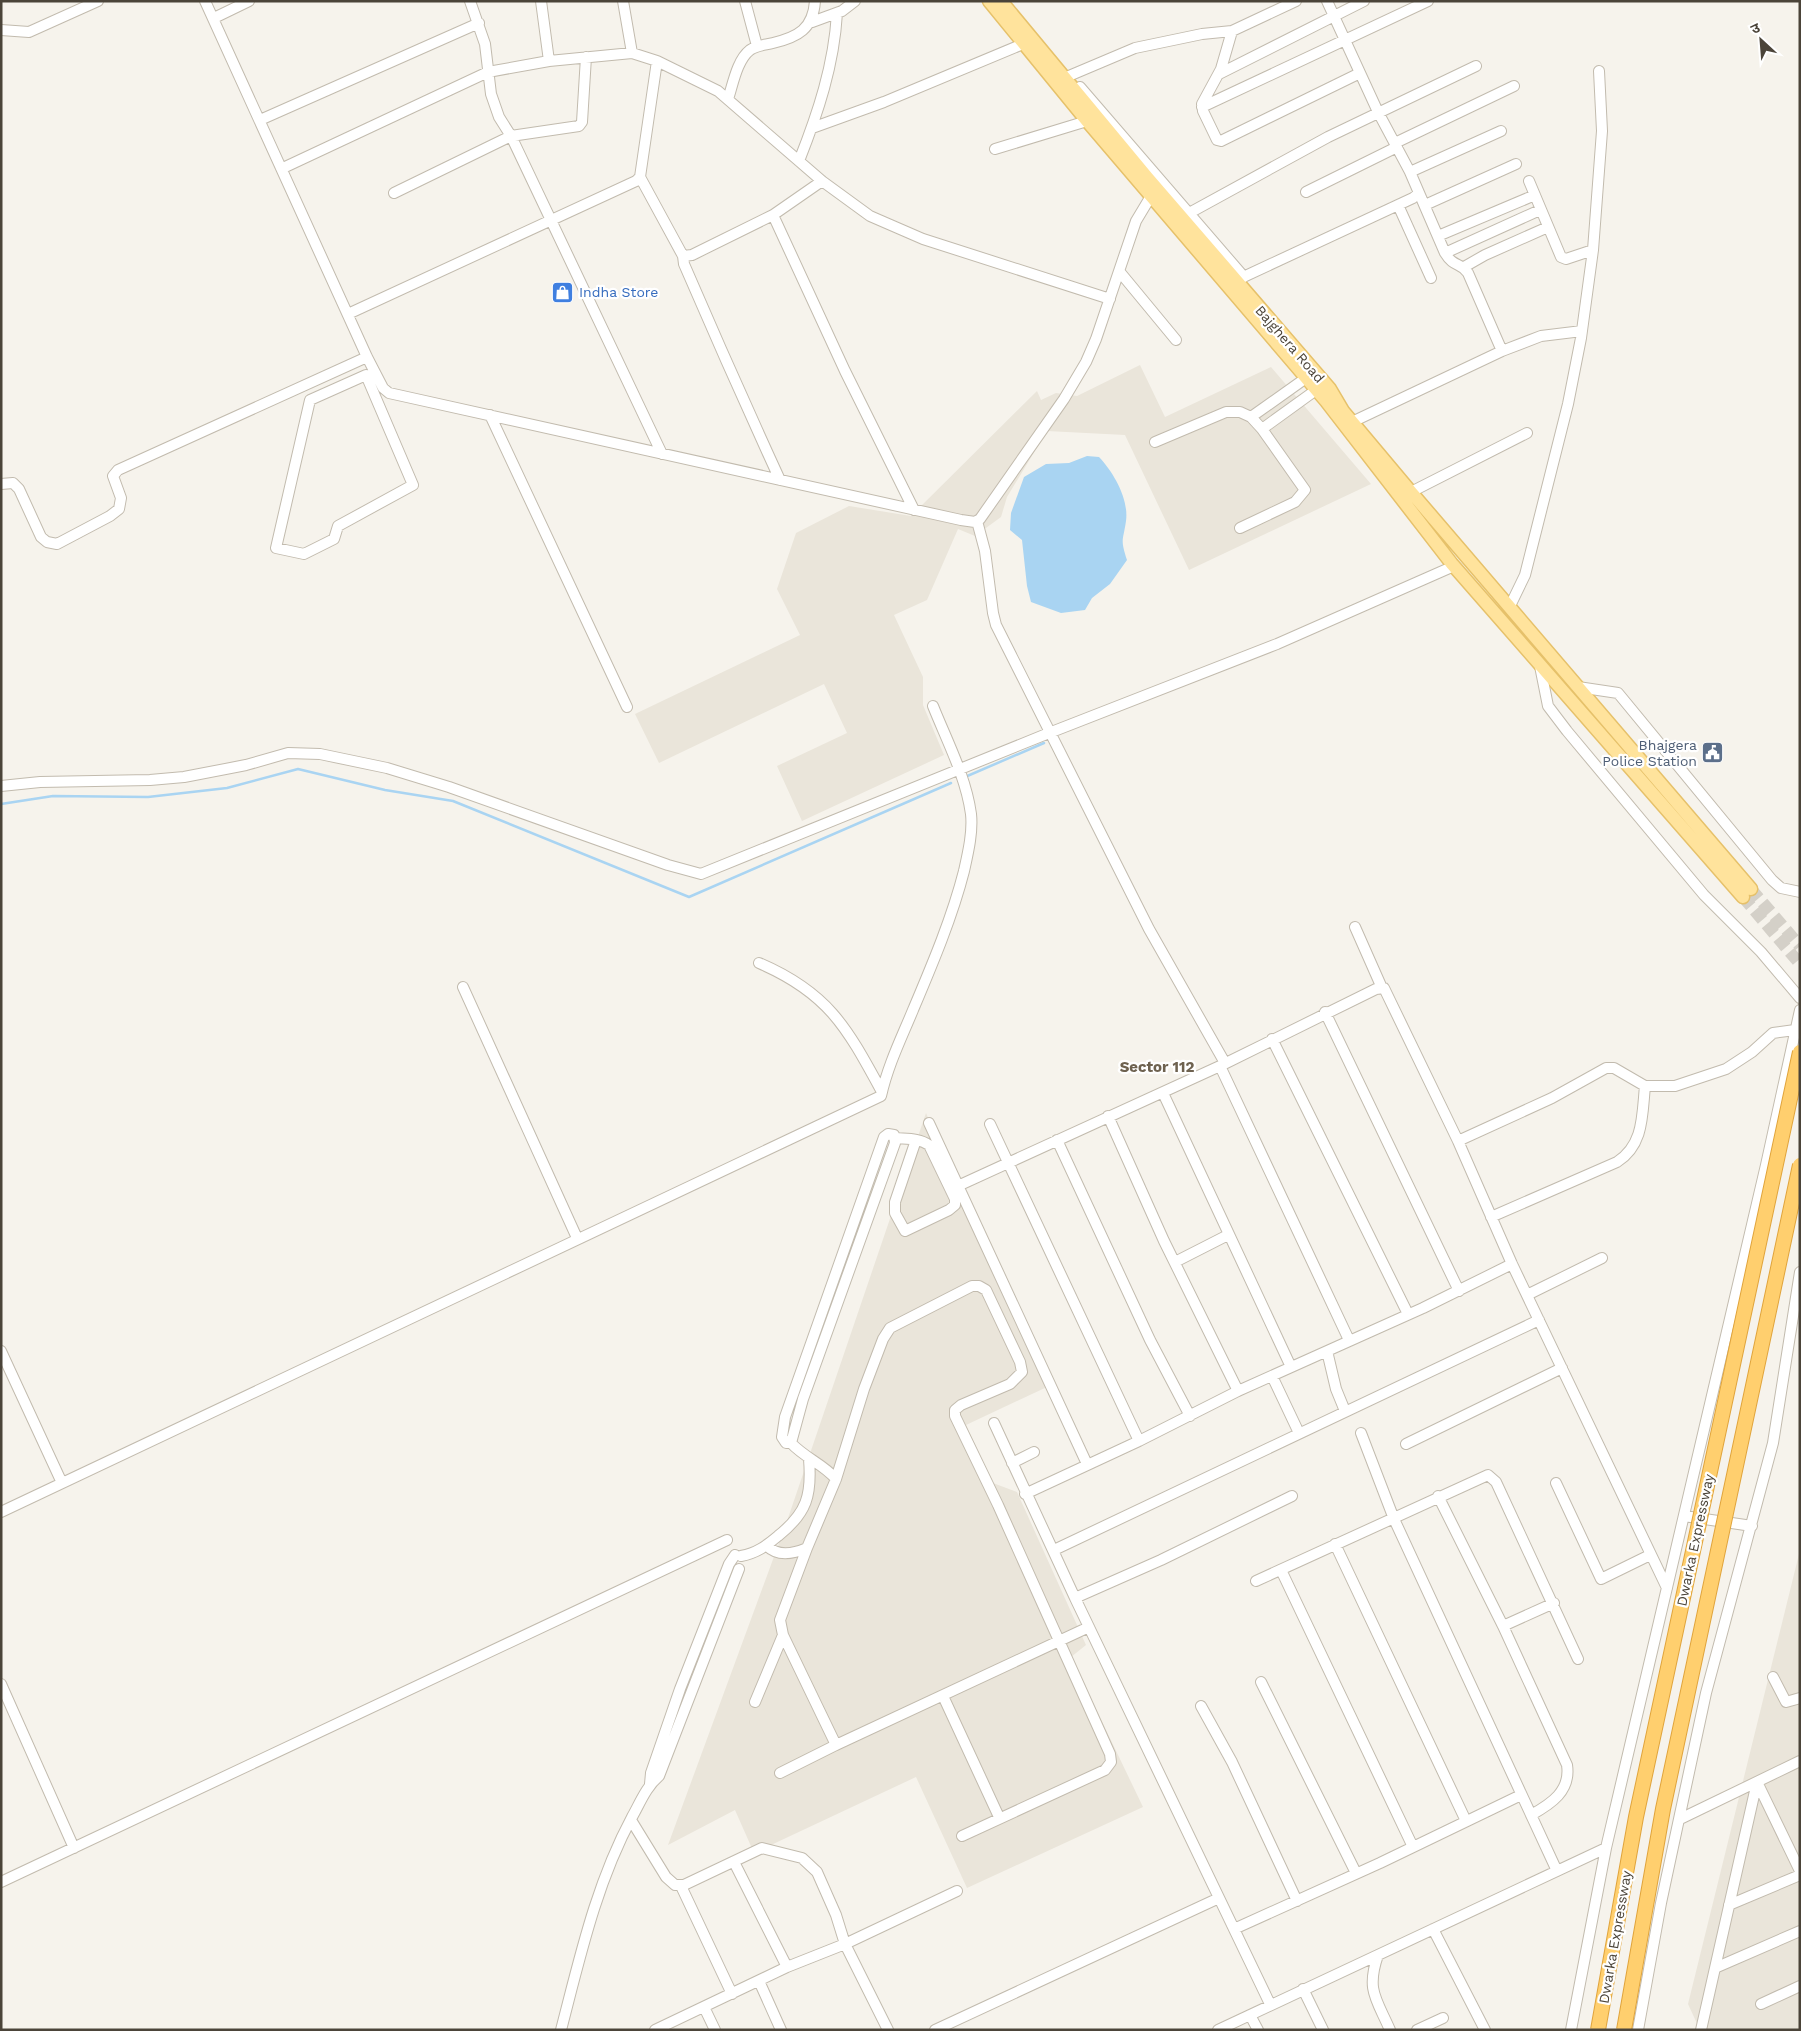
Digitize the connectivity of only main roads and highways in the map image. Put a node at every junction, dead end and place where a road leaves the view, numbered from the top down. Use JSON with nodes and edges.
{"nodes":[{"id":1,"x":989,"y":1,"type":"edge"},
{"id":2,"x":1002,"y":1,"type":"edge"},
{"id":3,"x":1154,"y":192,"type":"junction"},
{"id":4,"x":1442,"y":527,"type":"junction"},
{"id":5,"x":1428,"y":534,"type":"junction"},
{"id":6,"x":1800,"y":1052,"type":"edge"},
{"id":7,"x":1800,"y":1165,"type":"edge"},
{"id":8,"x":1598,"y":2030,"type":"edge"},
{"id":9,"x":1624,"y":2030,"type":"edge"}],
"edges":[{"from":1,"to":3,"type":"main road","name":"Bajghera Road"},
{"from":2,"to":3,"type":"main road","name":"Bajghera Road"},
{"from":3,"to":4,"type":"main road","name":"Bajghera Road"},
{"from":3,"to":5,"type":"main road","name":"Bajghera Road"},
{"from":4,"to":5,"type":"main road"},
{"from":4,"to":5,"type":"main road","name":"Bajghera Road"},
{"from":6,"to":8,"type":"highway","name":"Dwarka Expressway","bridge":true},
{"from":7,"to":9,"type":"highway","name":"Dwarka Expressway","bridge":true}]}
